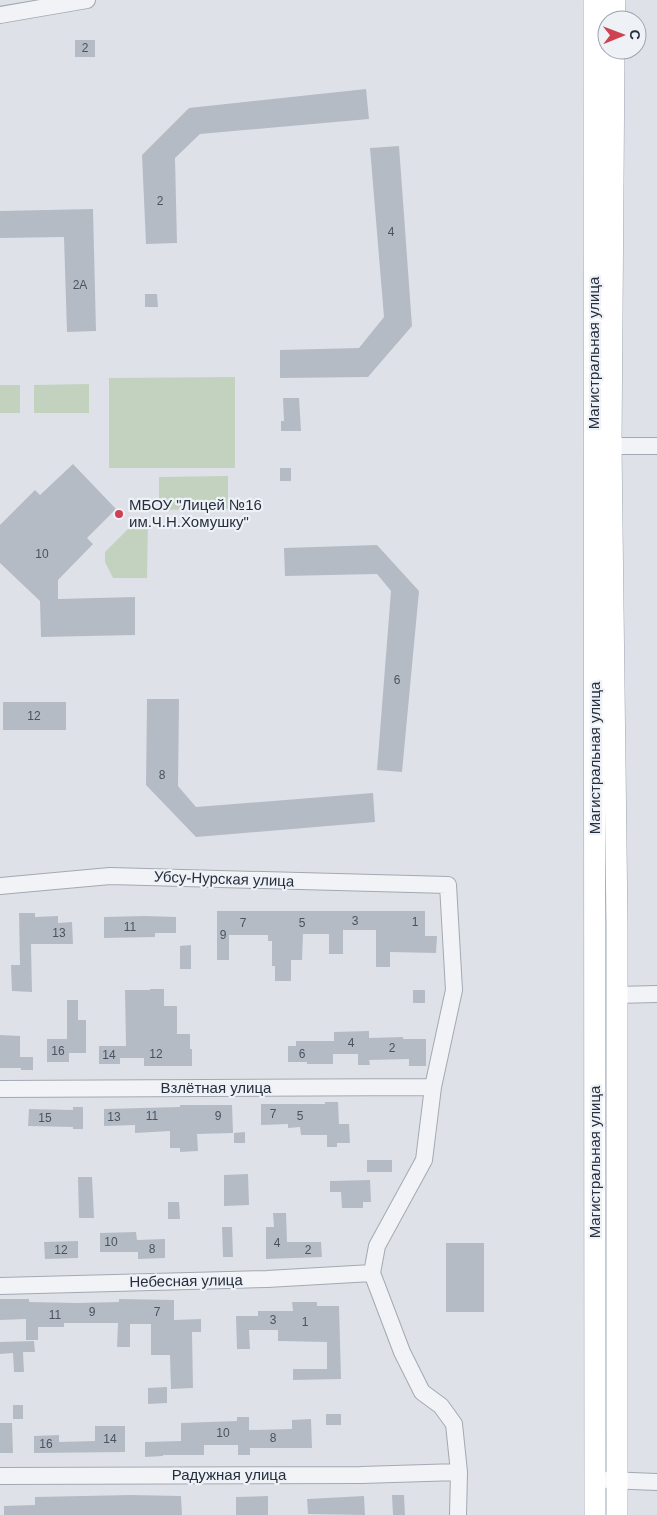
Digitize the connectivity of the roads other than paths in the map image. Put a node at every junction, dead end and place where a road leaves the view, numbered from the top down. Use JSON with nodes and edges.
{"nodes":[{"id":1,"x":87,"y":0,"type":"edge"},
{"id":2,"x":594,"y":0,"type":"edge"},
{"id":3,"x":0,"y":15,"type":"edge"},
{"id":4,"x":614,"y":60,"type":"edge"},
{"id":5,"x":611,"y":446,"type":"junction"},
{"id":6,"x":657,"y":446,"type":"edge"},
{"id":7,"x":0,"y":886,"type":"edge"},
{"id":8,"x":657,"y":994,"type":"edge"},
{"id":9,"x":616,"y":995,"type":"junction"},
{"id":10,"x":433,"y":1088,"type":"junction"},
{"id":11,"x":0,"y":1090,"type":"edge"},
{"id":12,"x":372,"y":1273,"type":"junction"},
{"id":13,"x":0,"y":1286,"type":"edge"},
{"id":14,"x":458,"y":1472,"type":"junction"},
{"id":15,"x":0,"y":1476,"type":"edge"},
{"id":16,"x":595,"y":1480,"type":"junction"},
{"id":17,"x":617,"y":1480,"type":"junction"},
{"id":18,"x":657,"y":1482,"type":"edge"},
{"id":19,"x":458,"y":1515,"type":"edge"},
{"id":20,"x":595,"y":1515,"type":"edge"},
{"id":21,"x":617,"y":1515,"type":"edge"}],
"edges":[{"from":1,"to":3,"type":"street"},
{"from":2,"to":16,"type":"main road","name":"Магистральная улица"},
{"from":4,"to":5,"type":"main road","name":"Магистральная улица"},
{"from":5,"to":6,"type":"street"},
{"from":5,"to":9,"type":"main road","name":"Магистральная улица"},
{"from":7,"to":10,"type":"street","name":"Убсу-Нурская улица"},
{"from":8,"to":9,"type":"street"},
{"from":9,"to":17,"type":"main road","name":"Магистральная улица"},
{"from":10,"to":11,"type":"street","name":"Взлётная улица"},
{"from":10,"to":12,"type":"street"},
{"from":12,"to":13,"type":"street","name":"Небесная улица"},
{"from":12,"to":14,"type":"street"},
{"from":14,"to":15,"type":"street","name":"Радужная улица"},
{"from":14,"to":19,"type":"street"},
{"from":16,"to":17,"type":"street"},
{"from":16,"to":20,"type":"main road","name":"Магистральная улица"},
{"from":17,"to":18,"type":"street"},
{"from":17,"to":21,"type":"main road","name":"Магистральная улица"}]}
